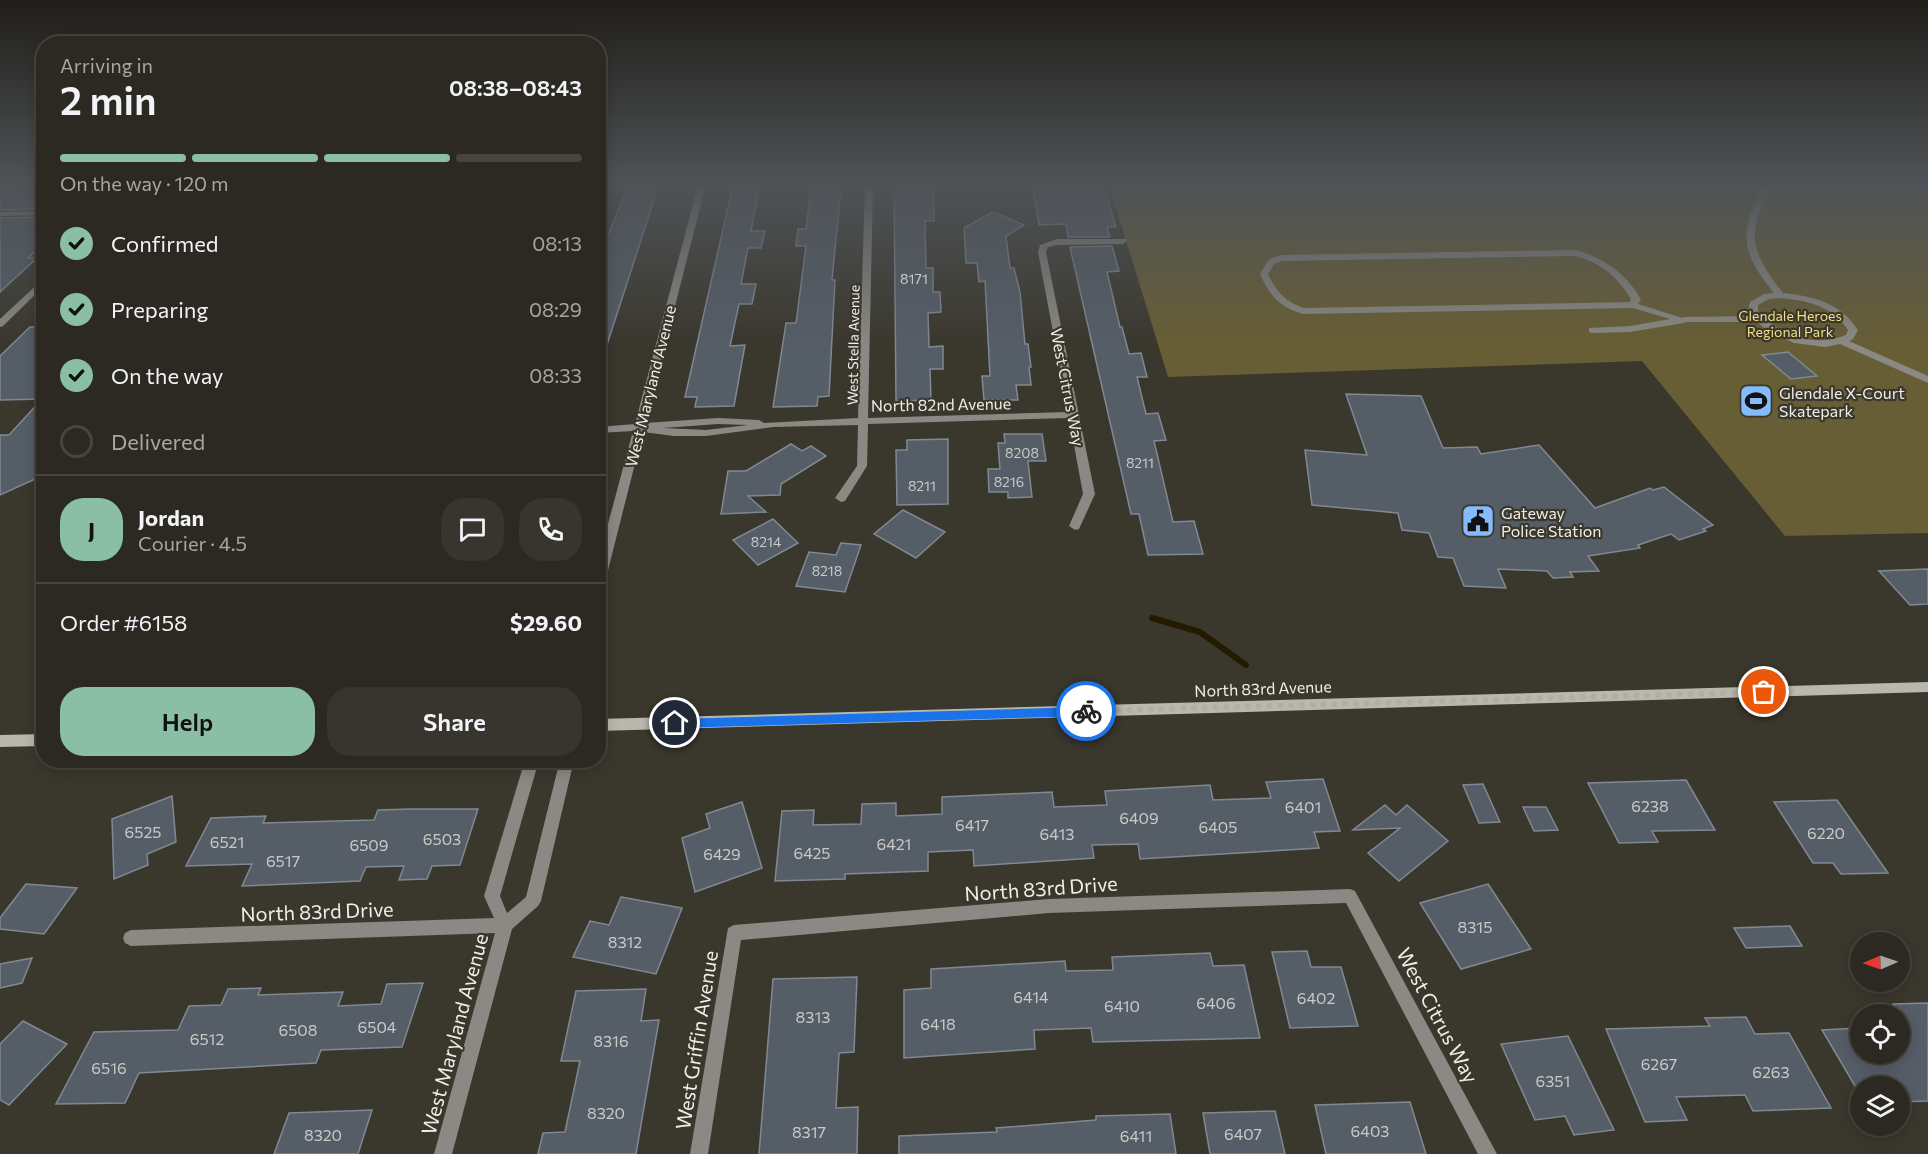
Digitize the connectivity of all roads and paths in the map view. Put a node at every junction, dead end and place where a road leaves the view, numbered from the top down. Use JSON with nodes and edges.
{"nodes":[{"id":1,"x":688,"y":239,"type":"edge"},
{"id":2,"x":868,"y":239,"type":"edge"},
{"id":3,"x":1749,"y":239,"type":"edge"},
{"id":4,"x":1123,"y":241,"type":"dead end"},
{"id":5,"x":36,"y":289,"type":"edge"},
{"id":6,"x":1780,"y":295,"type":"junction"},
{"id":7,"x":1633,"y":305,"type":"junction"},
{"id":8,"x":1758,"y":319,"type":"junction"},
{"id":9,"x":1684,"y":320,"type":"junction"},
{"id":10,"x":0,"y":324,"type":"edge"},
{"id":11,"x":1592,"y":330,"type":"dead end"},
{"id":12,"x":1843,"y":342,"type":"junction"},
{"id":13,"x":1928,"y":380,"type":"edge"},
{"id":14,"x":1074,"y":415,"type":"junction"},
{"id":15,"x":865,"y":420,"type":"junction"},
{"id":16,"x":639,"y":428,"type":"junction"},
{"id":17,"x":606,"y":429,"type":"edge"},
{"id":18,"x":841,"y":498,"type":"dead end"},
{"id":19,"x":1075,"y":526,"type":"dead end"},
{"id":20,"x":606,"y":555,"type":"edge"},
{"id":21,"x":1928,"y":687,"type":"edge"},
{"id":22,"x":606,"y":725,"type":"edge"},
{"id":23,"x":36,"y":740,"type":"edge"},
{"id":24,"x":0,"y":741,"type":"edge"},
{"id":25,"x":530,"y":768,"type":"edge"},
{"id":26,"x":565,"y":768,"type":"edge"},
{"id":27,"x":1350,"y":896,"type":"joint"},
{"id":28,"x":505,"y":925,"type":"junction"},
{"id":29,"x":734,"y":933,"type":"joint"},
{"id":30,"x":131,"y":938,"type":"dead end"},
{"id":31,"x":443,"y":1154,"type":"edge"},
{"id":32,"x":699,"y":1154,"type":"edge"},
{"id":33,"x":1488,"y":1154,"type":"edge"}],
"edges":[{"from":1,"to":16,"type":"street","name":"West Maryland Avenue"},
{"from":2,"to":15,"type":"street","name":"West Stella Avenue"},
{"from":3,"to":6,"type":"street"},
{"from":4,"to":14,"type":"street","name":"West Citrus Way"},
{"from":5,"to":10,"type":"street"},
{"from":6,"to":8,"type":"street"},
{"from":6,"to":12,"type":"street"},
{"from":7,"to":7,"type":"street"},
{"from":7,"to":9,"type":"street"},
{"from":8,"to":9,"type":"street"},
{"from":8,"to":12,"type":"street"},
{"from":9,"to":11,"type":"street"},
{"from":12,"to":13,"type":"street"},
{"from":14,"to":15,"type":"street","name":"North 82nd Avenue"},
{"from":14,"to":19,"type":"street","name":"West Citrus Way"},
{"from":15,"to":16,"type":"street","name":"North 82nd Avenue"},
{"from":15,"to":18,"type":"street","name":"West Stella Avenue"},
{"from":16,"to":17,"type":"street","name":"North 82nd Avenue"},
{"from":16,"to":20,"type":"street","name":"West Maryland Avenue"},
{"from":21,"to":22,"type":"main road","name":"North 83rd Avenue"},
{"from":23,"to":24,"type":"main road"},
{"from":25,"to":28,"type":"street","name":"West Maryland Avenue"},
{"from":26,"to":28,"type":"street","name":"West Maryland Avenue"},
{"from":27,"to":29,"type":"street","name":"North 83rd Drive"},
{"from":27,"to":33,"type":"street","name":"West Citrus Way"},
{"from":28,"to":30,"type":"street","name":"North 83rd Drive"},
{"from":28,"to":31,"type":"street","name":"West Maryland Avenue"},
{"from":29,"to":32,"type":"street","name":"West Griffin Avenue"}]}
